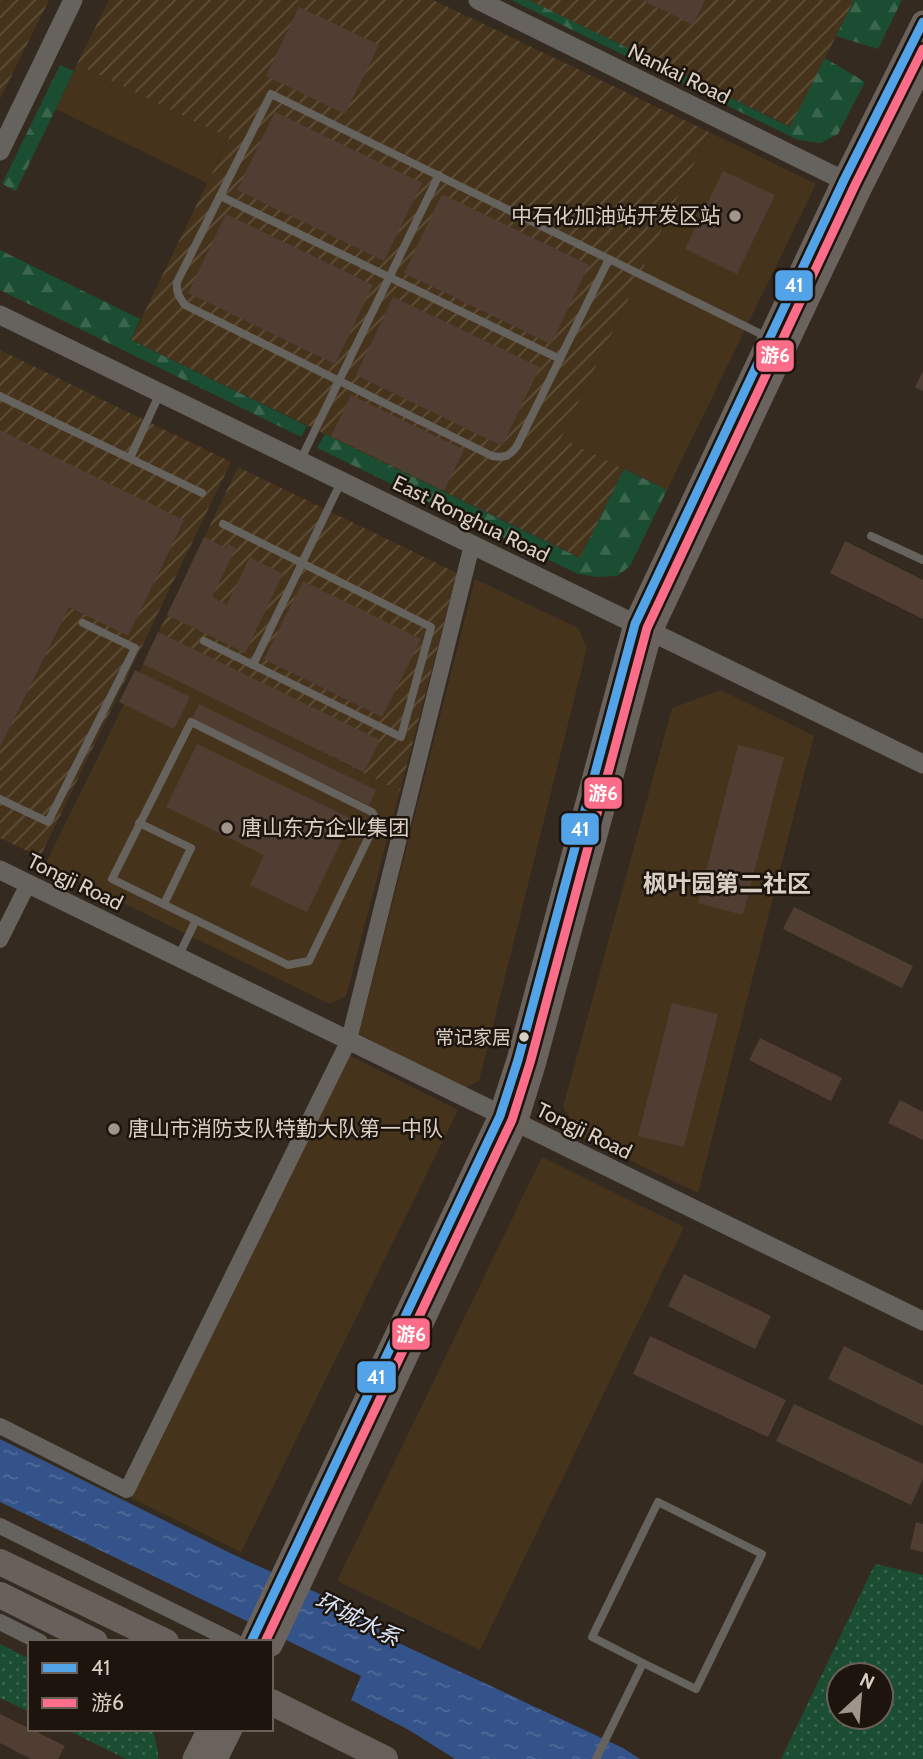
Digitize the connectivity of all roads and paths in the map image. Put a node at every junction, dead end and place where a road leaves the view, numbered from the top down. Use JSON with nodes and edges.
{"nodes":[{"id":1,"x":73,"y":0,"type":"edge"},
{"id":2,"x":478,"y":0,"type":"edge"},
{"id":3,"x":923,"y":22,"type":"edge"},
{"id":4,"x":923,"y":64,"type":"edge"},
{"id":5,"x":0,"y":151,"type":"edge"},
{"id":6,"x":439,"y":175,"type":"junction"},
{"id":7,"x":852,"y":184,"type":"junction"},
{"id":8,"x":220,"y":196,"type":"junction"},
{"id":9,"x":609,"y":259,"type":"junction"},
{"id":10,"x":389,"y":277,"type":"junction"},
{"id":11,"x":0,"y":314,"type":"edge"},
{"id":12,"x":769,"y":338,"type":"junction"},
{"id":13,"x":560,"y":359,"type":"junction"},
{"id":14,"x":339,"y":380,"type":"junction"},
{"id":15,"x":160,"y":393,"type":"junction"},
{"id":16,"x":0,"y":396,"type":"edge"},
{"id":17,"x":130,"y":458,"type":"junction"},
{"id":18,"x":300,"y":462,"type":"junction"},
{"id":19,"x":341,"y":482,"type":"junction"},
{"id":20,"x":202,"y":493,"type":"dead end"},
{"id":21,"x":223,"y":524,"type":"dead end"},
{"id":22,"x":871,"y":536,"type":"dead end"},
{"id":23,"x":472,"y":545,"type":"junction"},
{"id":24,"x":923,"y":560,"type":"edge"},
{"id":25,"x":302,"y":563,"type":"junction"},
{"id":26,"x":83,"y":623,"type":"dead end"},
{"id":27,"x":643,"y":628,"type":"junction"},
{"id":28,"x":204,"y":641,"type":"dead end"},
{"id":29,"x":253,"y":665,"type":"junction"},
{"id":30,"x":923,"y":764,"type":"edge"},
{"id":31,"x":0,"y":799,"type":"edge"},
{"id":32,"x":139,"y":823,"type":"junction"},
{"id":33,"x":0,"y":870,"type":"edge"},
{"id":34,"x":28,"y":884,"type":"junction"},
{"id":35,"x":164,"y":904,"type":"junction"},
{"id":36,"x":196,"y":920,"type":"junction"},
{"id":37,"x":0,"y":940,"type":"edge"},
{"id":38,"x":178,"y":957,"type":"junction"},
{"id":39,"x":349,"y":1041,"type":"junction"},
{"id":40,"x":508,"y":1120,"type":"junction"},
{"id":41,"x":923,"y":1321,"type":"edge"},
{"id":42,"x":0,"y":1426,"type":"edge"},
{"id":43,"x":0,"y":1526,"type":"edge"},
{"id":44,"x":0,"y":1562,"type":"edge"},
{"id":45,"x":0,"y":1595,"type":"edge"},
{"id":46,"x":0,"y":1622,"type":"edge"},
{"id":47,"x":263,"y":1639,"type":"edge"},
{"id":48,"x":36,"y":1640,"type":"edge"},
{"id":49,"x":92,"y":1640,"type":"edge"},
{"id":50,"x":162,"y":1640,"type":"edge"},
{"id":51,"x":230,"y":1640,"type":"edge"},
{"id":52,"x":643,"y":1663,"type":"junction"},
{"id":53,"x":273,"y":1703,"type":"edge"},
{"id":54,"x":273,"y":1723,"type":"edge"},
{"id":55,"x":208,"y":1731,"type":"edge"},
{"id":56,"x":229,"y":1731,"type":"edge"},
{"id":57,"x":194,"y":1759,"type":"edge"},
{"id":58,"x":216,"y":1759,"type":"edge"},
{"id":59,"x":345,"y":1759,"type":"edge"},
{"id":60,"x":385,"y":1759,"type":"edge"},
{"id":61,"x":596,"y":1759,"type":"edge"}],
"edges":[{"from":1,"to":5,"type":"street"},
{"from":2,"to":7,"type":"street","name":"Nankai Road"},
{"from":3,"to":7,"type":"main road"},
{"from":4,"to":7,"type":"main road"},
{"from":6,"to":8,"type":"lane"},
{"from":6,"to":9,"type":"lane"},
{"from":6,"to":10,"type":"lane"},
{"from":7,"to":12,"type":"main road"},
{"from":7,"to":27,"type":"main road"},
{"from":8,"to":10,"type":"lane"},
{"from":8,"to":14,"type":"lane"},
{"from":9,"to":12,"type":"lane"},
{"from":9,"to":13,"type":"lane"},
{"from":10,"to":13,"type":"lane"},
{"from":10,"to":14,"type":"lane"},
{"from":11,"to":15,"type":"street","name":"East Ronghua Road"},
{"from":12,"to":27,"type":"main road"},
{"from":13,"to":14,"type":"lane"},
{"from":14,"to":18,"type":"lane"},
{"from":15,"to":17,"type":"lane"},
{"from":15,"to":18,"type":"street","name":"East Ronghua Road"},
{"from":16,"to":17,"type":"lane"},
{"from":17,"to":20,"type":"lane"},
{"from":18,"to":19,"type":"street","name":"East Ronghua Road"},
{"from":19,"to":23,"type":"street","name":"East Ronghua Road"},
{"from":19,"to":25,"type":"lane"},
{"from":21,"to":25,"type":"lane"},
{"from":22,"to":24,"type":"lane"},
{"from":23,"to":27,"type":"street","name":"East Ronghua Road"},
{"from":23,"to":39,"type":"street"},
{"from":25,"to":29,"type":"lane"},
{"from":25,"to":29,"type":"lane"},
{"from":26,"to":31,"type":"lane"},
{"from":27,"to":30,"type":"street","name":"East Ronghua Road"},
{"from":27,"to":40,"type":"main road"},
{"from":28,"to":29,"type":"lane"},
{"from":32,"to":35,"type":"lane"},
{"from":32,"to":35,"type":"lane"},
{"from":32,"to":36,"type":"lane"},
{"from":33,"to":34,"type":"street","name":"Tongji Road"},
{"from":34,"to":37,"type":"street"},
{"from":34,"to":38,"type":"street","name":"Tongji Road"},
{"from":35,"to":36,"type":"lane"},
{"from":36,"to":38,"type":"lane"},
{"from":38,"to":39,"type":"street","name":"Tongji Road"},
{"from":39,"to":40,"type":"street","name":"Tongji Road"},
{"from":39,"to":42,"type":"street"},
{"from":40,"to":41,"type":"street","name":"Tongji Road"},
{"from":40,"to":47,"type":"main road"},
{"from":43,"to":51,"type":"street"},
{"from":44,"to":50,"type":"main road"},
{"from":45,"to":49,"type":"main road"},
{"from":46,"to":48,"type":"street"},
{"from":52,"to":52,"type":"lane"},
{"from":52,"to":61,"type":"lane"},
{"from":53,"to":60,"type":"main road"},
{"from":54,"to":59,"type":"main road"},
{"from":55,"to":57,"type":"main road"},
{"from":56,"to":58,"type":"main road"}]}
